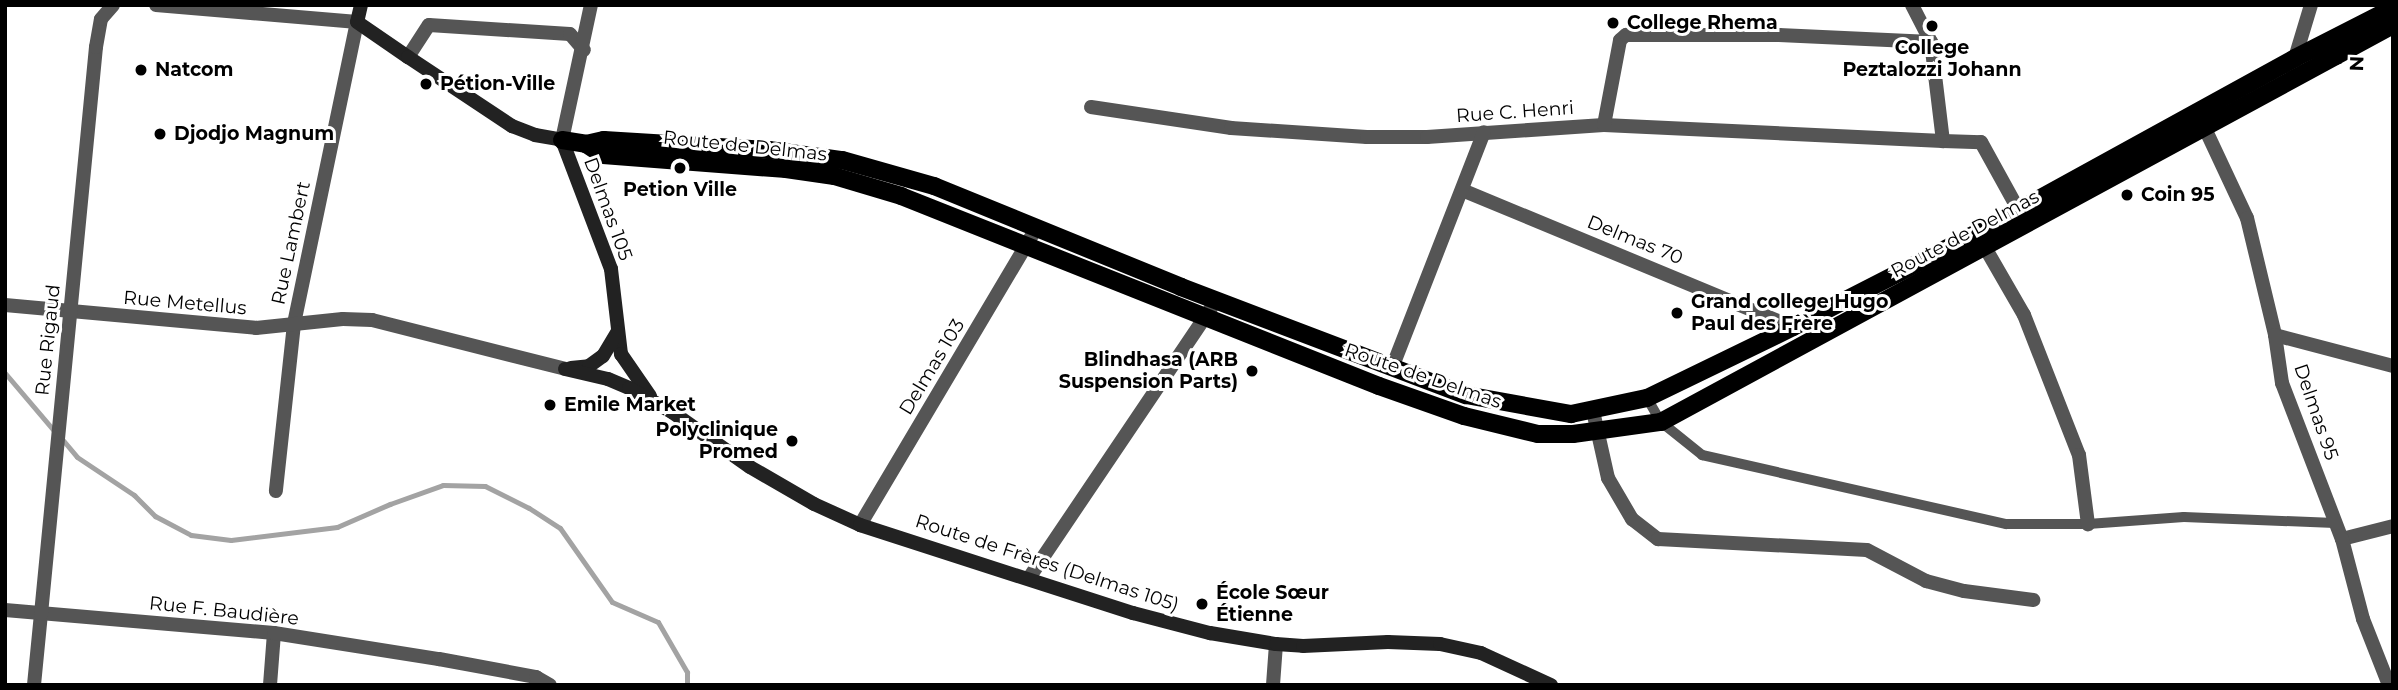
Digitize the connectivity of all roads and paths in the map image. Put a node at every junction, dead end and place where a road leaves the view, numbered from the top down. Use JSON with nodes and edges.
{"nodes":[{"id":1,"x":113,"y":5,"type":"edge"},
{"id":2,"x":156,"y":5,"type":"edge"},
{"id":3,"x":361,"y":5,"type":"edge"},
{"id":4,"x":591,"y":5,"type":"edge"},
{"id":5,"x":1912,"y":5,"type":"edge"},
{"id":6,"x":2311,"y":5,"type":"edge"},
{"id":7,"x":2393,"y":8,"type":"edge"},
{"id":8,"x":357,"y":22,"type":"junction"},
{"id":9,"x":2393,"y":25,"type":"edge"},
{"id":10,"x":1931,"y":41,"type":"junction"},
{"id":11,"x":584,"y":50,"type":"junction"},
{"id":12,"x":408,"y":57,"type":"junction"},
{"id":13,"x":2295,"y":58,"type":"junction"},
{"id":14,"x":1091,"y":107,"type":"dead end"},
{"id":15,"x":2201,"y":119,"type":"junction"},
{"id":16,"x":1604,"y":125,"type":"junction"},
{"id":17,"x":1484,"y":132,"type":"junction"},
{"id":18,"x":562,"y":140,"type":"junction"},
{"id":19,"x":1942,"y":141,"type":"junction"},
{"id":20,"x":586,"y":144,"type":"junction"},
{"id":21,"x":1462,"y":190,"type":"junction"},
{"id":22,"x":2018,"y":209,"type":"junction"},
{"id":23,"x":1036,"y":228,"type":"junction"},
{"id":24,"x":1981,"y":241,"type":"junction"},
{"id":25,"x":1027,"y":246,"type":"junction"},
{"id":26,"x":1217,"y":298,"type":"junction"},
{"id":27,"x":7,"y":305,"type":"edge"},
{"id":28,"x":71,"y":312,"type":"junction"},
{"id":29,"x":1206,"y":316,"type":"junction"},
{"id":30,"x":294,"y":324,"type":"junction"},
{"id":31,"x":1793,"y":327,"type":"junction"},
{"id":32,"x":617,"y":333,"type":"junction"},
{"id":33,"x":2275,"y":335,"type":"junction"},
{"id":34,"x":2393,"y":366,"type":"edge"},
{"id":35,"x":1392,"y":368,"type":"junction"},
{"id":36,"x":565,"y":369,"type":"junction"},
{"id":37,"x":1647,"y":398,"type":"junction"},
{"id":38,"x":656,"y":403,"type":"junction"},
{"id":39,"x":1593,"y":411,"type":"junction"},
{"id":40,"x":1661,"y":422,"type":"junction"},
{"id":41,"x":1597,"y":432,"type":"junction"},
{"id":42,"x":276,"y":491,"type":"dead end"},
{"id":43,"x":2335,"y":523,"type":"junction"},
{"id":44,"x":2088,"y":524,"type":"junction"},
{"id":45,"x":860,"y":525,"type":"junction"},
{"id":46,"x":2393,"y":526,"type":"edge"},
{"id":47,"x":2342,"y":539,"type":"junction"},
{"id":48,"x":1029,"y":578,"type":"junction"},
{"id":49,"x":2033,"y":600,"type":"dead end"},
{"id":50,"x":5,"y":610,"type":"edge"},
{"id":51,"x":41,"y":614,"type":"junction"},
{"id":52,"x":274,"y":633,"type":"junction"},
{"id":53,"x":1276,"y":644,"type":"junction"},
{"id":54,"x":34,"y":685,"type":"edge"},
{"id":55,"x":270,"y":685,"type":"edge"},
{"id":56,"x":550,"y":685,"type":"edge"},
{"id":57,"x":1273,"y":685,"type":"edge"},
{"id":58,"x":1551,"y":685,"type":"edge"},
{"id":59,"x":2389,"y":685,"type":"edge"}],
"edges":[{"from":1,"to":28,"type":"street","name":"Rue Rigaud"},
{"from":2,"to":8,"type":"street"},
{"from":3,"to":8,"type":"main road","name":"Rue Lambert"},
{"from":4,"to":11,"type":"street"},
{"from":5,"to":10,"type":"street"},
{"from":6,"to":13,"type":"street"},
{"from":7,"to":13,"type":"main road","name":"Route de Delmas"},
{"from":8,"to":12,"type":"main road","name":"Route de Delmas"},
{"from":8,"to":30,"type":"street","name":"Rue Lambert"},
{"from":9,"to":15,"type":"main road","name":"Route de Delmas"},
{"from":10,"to":16,"type":"street"},
{"from":10,"to":19,"type":"street"},
{"from":11,"to":12,"type":"street"},
{"from":11,"to":18,"type":"street"},
{"from":12,"to":18,"type":"main road","name":"Route de Delmas"},
{"from":13,"to":15,"type":"main road","name":"Route de Delmas"},
{"from":14,"to":17,"type":"street","name":"Rue C. Henri"},
{"from":15,"to":22,"type":"main road","name":"Route de Delmas"},
{"from":15,"to":24,"type":"main road","name":"Route de Delmas"},
{"from":15,"to":33,"type":"street","name":"Delmas 95"},
{"from":16,"to":17,"type":"street","name":"Rue C. Henri"},
{"from":16,"to":19,"type":"street","name":"Rue C. Henri"},
{"from":17,"to":21,"type":"street"},
{"from":18,"to":20,"type":"main road","name":"Route de Delmas"},
{"from":18,"to":32,"type":"main road","name":"Delmas 105"},
{"from":19,"to":22,"type":"street","name":"Rue C. Henri"},
{"from":20,"to":23,"type":"main road","name":"Route de Delmas"},
{"from":20,"to":25,"type":"main road","name":"Route de Delmas"},
{"from":21,"to":31,"type":"street","name":"Delmas 70"},
{"from":21,"to":35,"type":"street"},
{"from":22,"to":24,"type":"main road","name":"Route de Delmas"},
{"from":23,"to":25,"type":"street","name":"Delmas 103"},
{"from":23,"to":26,"type":"main road","name":"Route de Delmas"},
{"from":24,"to":31,"type":"main road","name":"Route de Delmas"},
{"from":24,"to":40,"type":"main road","name":"Route de Delmas"},
{"from":24,"to":44,"type":"street"},
{"from":25,"to":29,"type":"main road","name":"Route de Delmas"},
{"from":25,"to":45,"type":"street","name":"Delmas 103"},
{"from":26,"to":29,"type":"street"},
{"from":26,"to":35,"type":"main road","name":"Route de Delmas"},
{"from":27,"to":28,"type":"street","name":"Rue Metellus"},
{"from":28,"to":30,"type":"street","name":"Rue Metellus"},
{"from":28,"to":51,"type":"street","name":"Rue Rigaud"},
{"from":29,"to":41,"type":"main road","name":"Route de Delmas"},
{"from":29,"to":48,"type":"street"},
{"from":30,"to":36,"type":"street","name":"Rue Metellus"},
{"from":30,"to":42,"type":"street","name":"Rue Lambert"},
{"from":31,"to":37,"type":"main road","name":"Route de Delmas"},
{"from":32,"to":36,"type":"main road"},
{"from":32,"to":38,"type":"main road","name":"Delmas 105"},
{"from":33,"to":34,"type":"street"},
{"from":33,"to":43,"type":"street","name":"Delmas 95"},
{"from":35,"to":39,"type":"main road","name":"Route de Delmas"},
{"from":36,"to":38,"type":"main road","name":"Route de Frères (Delmas 105)"},
{"from":37,"to":39,"type":"main road","name":"Route de Delmas"},
{"from":37,"to":40,"type":"lane"},
{"from":38,"to":45,"type":"main road","name":"Route de Frères (Delmas 105)"},
{"from":39,"to":41,"type":"street"},
{"from":40,"to":41,"type":"main road","name":"Route de Delmas"},
{"from":40,"to":44,"type":"lane"},
{"from":41,"to":49,"type":"street"},
{"from":43,"to":44,"type":"lane"},
{"from":43,"to":47,"type":"street","name":"Delmas 95"},
{"from":45,"to":48,"type":"main road","name":"Route de Frères (Delmas 105)"},
{"from":46,"to":47,"type":"street"},
{"from":47,"to":59,"type":"street","name":"Delmas 95"},
{"from":48,"to":53,"type":"main road","name":"Route de Frères (Delmas 105)"},
{"from":50,"to":51,"type":"street","name":"Rue F. Baudière"},
{"from":51,"to":52,"type":"street","name":"Rue F. Baudière"},
{"from":51,"to":54,"type":"street","name":"Rue Rigaud"},
{"from":52,"to":55,"type":"street"},
{"from":52,"to":56,"type":"street","name":"Rue F. Baudière"},
{"from":53,"to":57,"type":"street"},
{"from":53,"to":58,"type":"main road","name":"Route de Frères (Delmas 105)"}]}
